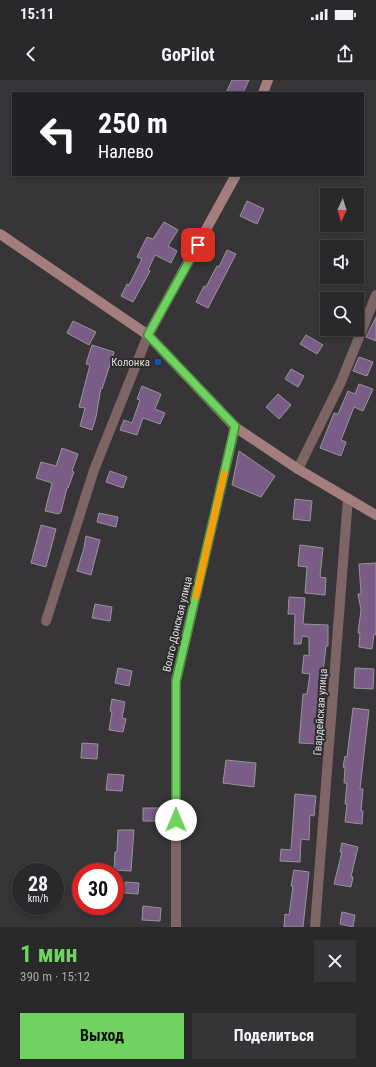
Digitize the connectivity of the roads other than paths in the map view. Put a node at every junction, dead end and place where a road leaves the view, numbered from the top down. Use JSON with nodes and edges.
{"nodes":[{"id":1,"x":268,"y":80,"type":"edge"},
{"id":2,"x":263,"y":92,"type":"edge"},
{"id":3,"x":235,"y":176,"type":"edge"},
{"id":4,"x":0,"y":234,"type":"edge"},
{"id":5,"x":376,"y":295,"type":"edge"},
{"id":6,"x":148,"y":335,"type":"junction"},
{"id":7,"x":235,"y":426,"type":"junction"},
{"id":8,"x":298,"y":469,"type":"junction"},
{"id":9,"x":348,"y":498,"type":"junction"},
{"id":10,"x":376,"y":515,"type":"edge"},
{"id":11,"x":46,"y":621,"type":"dead end"},
{"id":12,"x":176,"y":927,"type":"edge"},
{"id":13,"x":316,"y":927,"type":"edge"}],
"edges":[{"from":1,"to":2,"type":"street"},
{"from":3,"to":6,"type":"street"},
{"from":4,"to":6,"type":"street"},
{"from":5,"to":8,"type":"street"},
{"from":6,"to":7,"type":"street"},
{"from":6,"to":11,"type":"street"},
{"from":7,"to":8,"type":"street"},
{"from":7,"to":12,"type":"street","name":"Волго-Донская улица"},
{"from":8,"to":9,"type":"street"},
{"from":9,"to":10,"type":"street"},
{"from":9,"to":13,"type":"street","name":"Гвардейская улица"}]}
